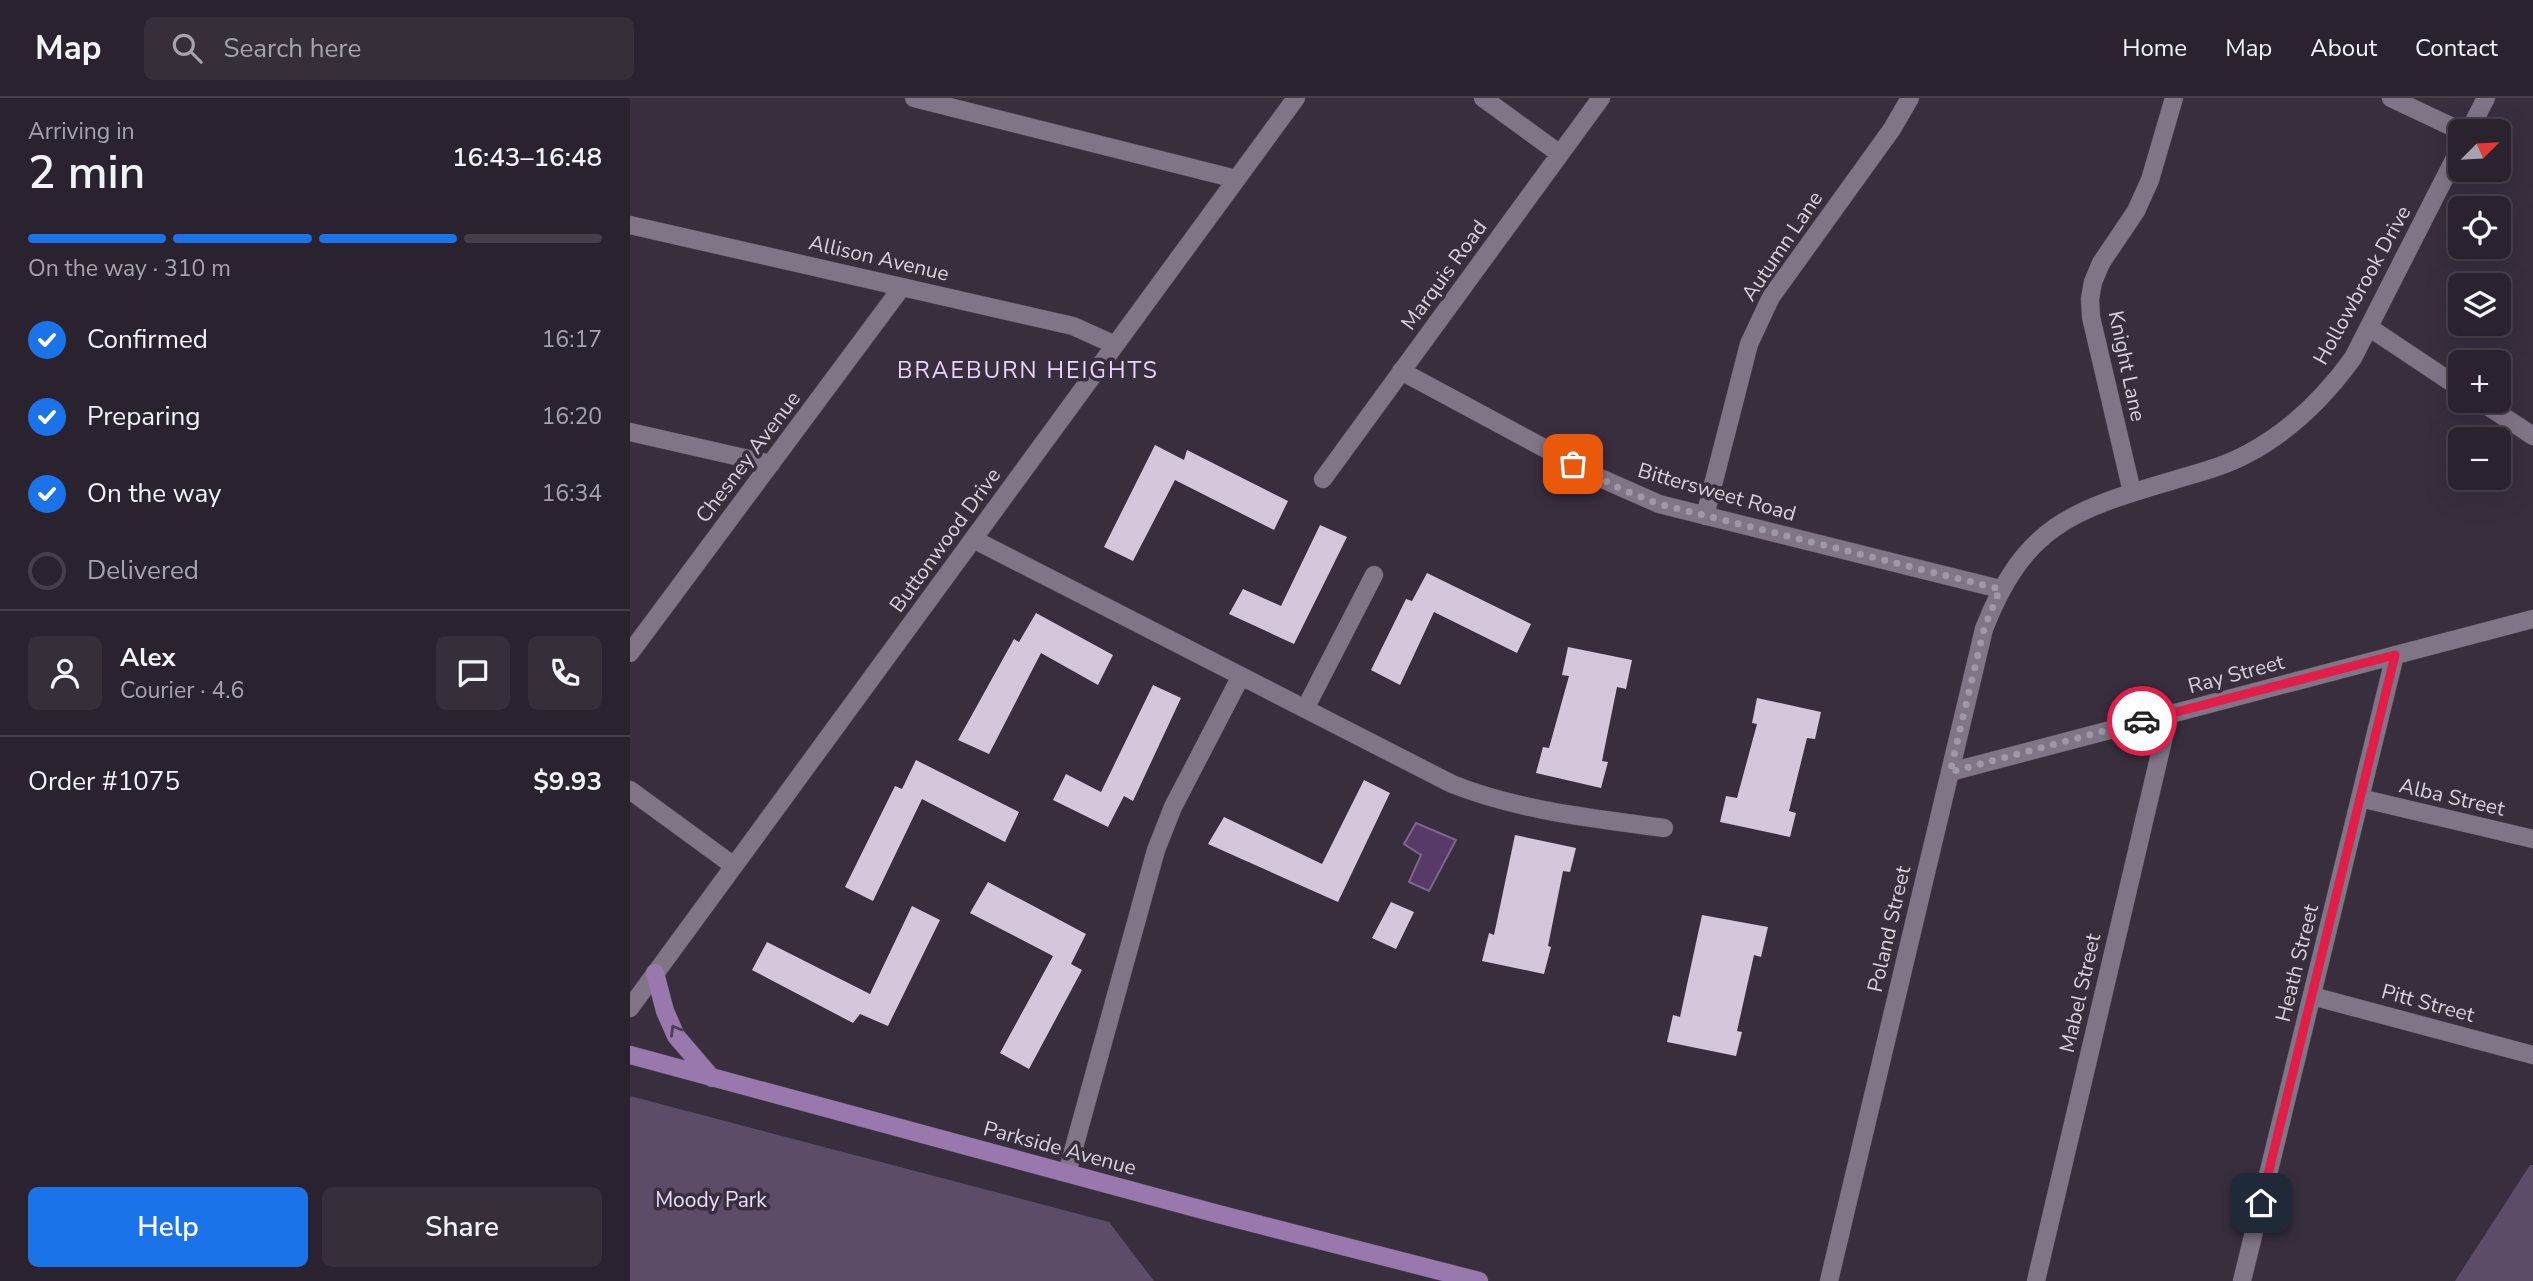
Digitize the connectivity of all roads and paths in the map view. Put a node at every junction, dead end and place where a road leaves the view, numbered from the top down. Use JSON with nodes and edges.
{"nodes":[{"id":1,"x":914,"y":98,"type":"edge"},
{"id":2,"x":1296,"y":98,"type":"edge"},
{"id":3,"x":1483,"y":98,"type":"edge"},
{"id":4,"x":1601,"y":98,"type":"edge"},
{"id":5,"x":1910,"y":98,"type":"edge"},
{"id":6,"x":2174,"y":98,"type":"edge"},
{"id":7,"x":2391,"y":98,"type":"edge"},
{"id":8,"x":2486,"y":98,"type":"edge"},
{"id":9,"x":2475,"y":119,"type":"edge"},
{"id":10,"x":2448,"y":125,"type":"edge"},
{"id":11,"x":1560,"y":154,"type":"junction"},
{"id":12,"x":2448,"y":172,"type":"edge"},
{"id":13,"x":1237,"y":179,"type":"junction"},
{"id":14,"x":630,"y":225,"type":"edge"},
{"id":15,"x":902,"y":287,"type":"junction"},
{"id":16,"x":2370,"y":328,"type":"junction"},
{"id":17,"x":1115,"y":345,"type":"junction"},
{"id":18,"x":1401,"y":371,"type":"junction"},
{"id":19,"x":2448,"y":380,"type":"edge"},
{"id":20,"x":2498,"y":413,"type":"edge"},
{"id":21,"x":630,"y":432,"type":"edge"},
{"id":22,"x":2533,"y":436,"type":"edge"},
{"id":23,"x":771,"y":464,"type":"junction"},
{"id":24,"x":1323,"y":479,"type":"dead end"},
{"id":25,"x":2132,"y":492,"type":"junction"},
{"id":26,"x":1705,"y":516,"type":"junction"},
{"id":27,"x":973,"y":539,"type":"junction"},
{"id":28,"x":1374,"y":575,"type":"dead end"},
{"id":29,"x":2000,"y":589,"type":"junction"},
{"id":30,"x":2533,"y":619,"type":"edge"},
{"id":31,"x":630,"y":653,"type":"edge"},
{"id":32,"x":2395,"y":655,"type":"junction"},
{"id":33,"x":1241,"y":676,"type":"junction"},
{"id":34,"x":1305,"y":709,"type":"junction"},
{"id":35,"x":2169,"y":715,"type":"junction"},
{"id":36,"x":1950,"y":772,"type":"junction"},
{"id":37,"x":630,"y":790,"type":"edge"},
{"id":38,"x":2360,"y":799,"type":"junction"},
{"id":39,"x":1664,"y":828,"type":"dead end"},
{"id":40,"x":2533,"y":839,"type":"edge"},
{"id":41,"x":734,"y":866,"type":"junction"},
{"id":42,"x":655,"y":973,"type":"junction"},
{"id":43,"x":2312,"y":996,"type":"junction"},
{"id":44,"x":630,"y":1008,"type":"edge"},
{"id":45,"x":630,"y":1055,"type":"edge"},
{"id":46,"x":2533,"y":1055,"type":"edge"},
{"id":47,"x":712,"y":1078,"type":"junction"},
{"id":48,"x":1067,"y":1173,"type":"junction"},
{"id":49,"x":1479,"y":1281,"type":"edge"},
{"id":50,"x":1829,"y":1281,"type":"edge"},
{"id":51,"x":2036,"y":1281,"type":"edge"},
{"id":52,"x":2242,"y":1281,"type":"edge"}],
"edges":[{"from":1,"to":13,"type":"street"},
{"from":2,"to":13,"type":"street","name":"Buttonwood Drive"},
{"from":3,"to":11,"type":"street"},
{"from":4,"to":11,"type":"street","name":"Marquis Road"},
{"from":5,"to":26,"type":"street","name":"Autumn Lane"},
{"from":6,"to":25,"type":"street","name":"Knight Lane"},
{"from":7,"to":10,"type":"street"},
{"from":8,"to":9,"type":"street"},
{"from":11,"to":18,"type":"street","name":"Marquis Road"},
{"from":12,"to":16,"type":"street","name":"Hollowbrook Drive"},
{"from":13,"to":17,"type":"street","name":"Buttonwood Drive"},
{"from":14,"to":15,"type":"street","name":"Allison Avenue"},
{"from":15,"to":17,"type":"street","name":"Allison Avenue"},
{"from":15,"to":23,"type":"street","name":"Chesney Avenue"},
{"from":16,"to":19,"type":"street"},
{"from":16,"to":25,"type":"street","name":"Hollowbrook Drive"},
{"from":17,"to":27,"type":"street","name":"Buttonwood Drive"},
{"from":18,"to":24,"type":"street","name":"Marquis Road"},
{"from":18,"to":26,"type":"street","name":"Bittersweet Road"},
{"from":20,"to":22,"type":"street"},
{"from":21,"to":23,"type":"street"},
{"from":23,"to":31,"type":"street","name":"Chesney Avenue"},
{"from":25,"to":29,"type":"street","name":"Hollowbrook Drive"},
{"from":26,"to":29,"type":"street","name":"Bittersweet Road"},
{"from":27,"to":33,"type":"street"},
{"from":27,"to":41,"type":"street","name":"Buttonwood Drive"},
{"from":28,"to":34,"type":"street"},
{"from":29,"to":36,"type":"street","name":"Poland Street"},
{"from":30,"to":32,"type":"street","name":"Ray Street"},
{"from":32,"to":35,"type":"street","name":"Ray Street"},
{"from":32,"to":38,"type":"street","name":"Heath Street"},
{"from":33,"to":34,"type":"street"},
{"from":33,"to":48,"type":"street"},
{"from":34,"to":39,"type":"street"},
{"from":35,"to":36,"type":"street","name":"Ray Street"},
{"from":35,"to":51,"type":"street","name":"Mabel Street"},
{"from":36,"to":50,"type":"street","name":"Poland Street"},
{"from":37,"to":41,"type":"street"},
{"from":38,"to":40,"type":"street","name":"Alba Street"},
{"from":38,"to":43,"type":"street","name":"Heath Street"},
{"from":41,"to":42,"type":"street","name":"Buttonwood Drive"},
{"from":42,"to":44,"type":"street","name":"Buttonwood Drive"},
{"from":47,"to":42,"type":"main road","one_way":true},
{"from":43,"to":46,"type":"street","name":"Pitt Street"},
{"from":43,"to":52,"type":"street","name":"Heath Street"},
{"from":45,"to":47,"type":"main road","name":"Parkside Avenue"},
{"from":47,"to":48,"type":"main road","name":"Parkside Avenue"},
{"from":48,"to":49,"type":"main road","name":"Parkside Avenue"}]}
